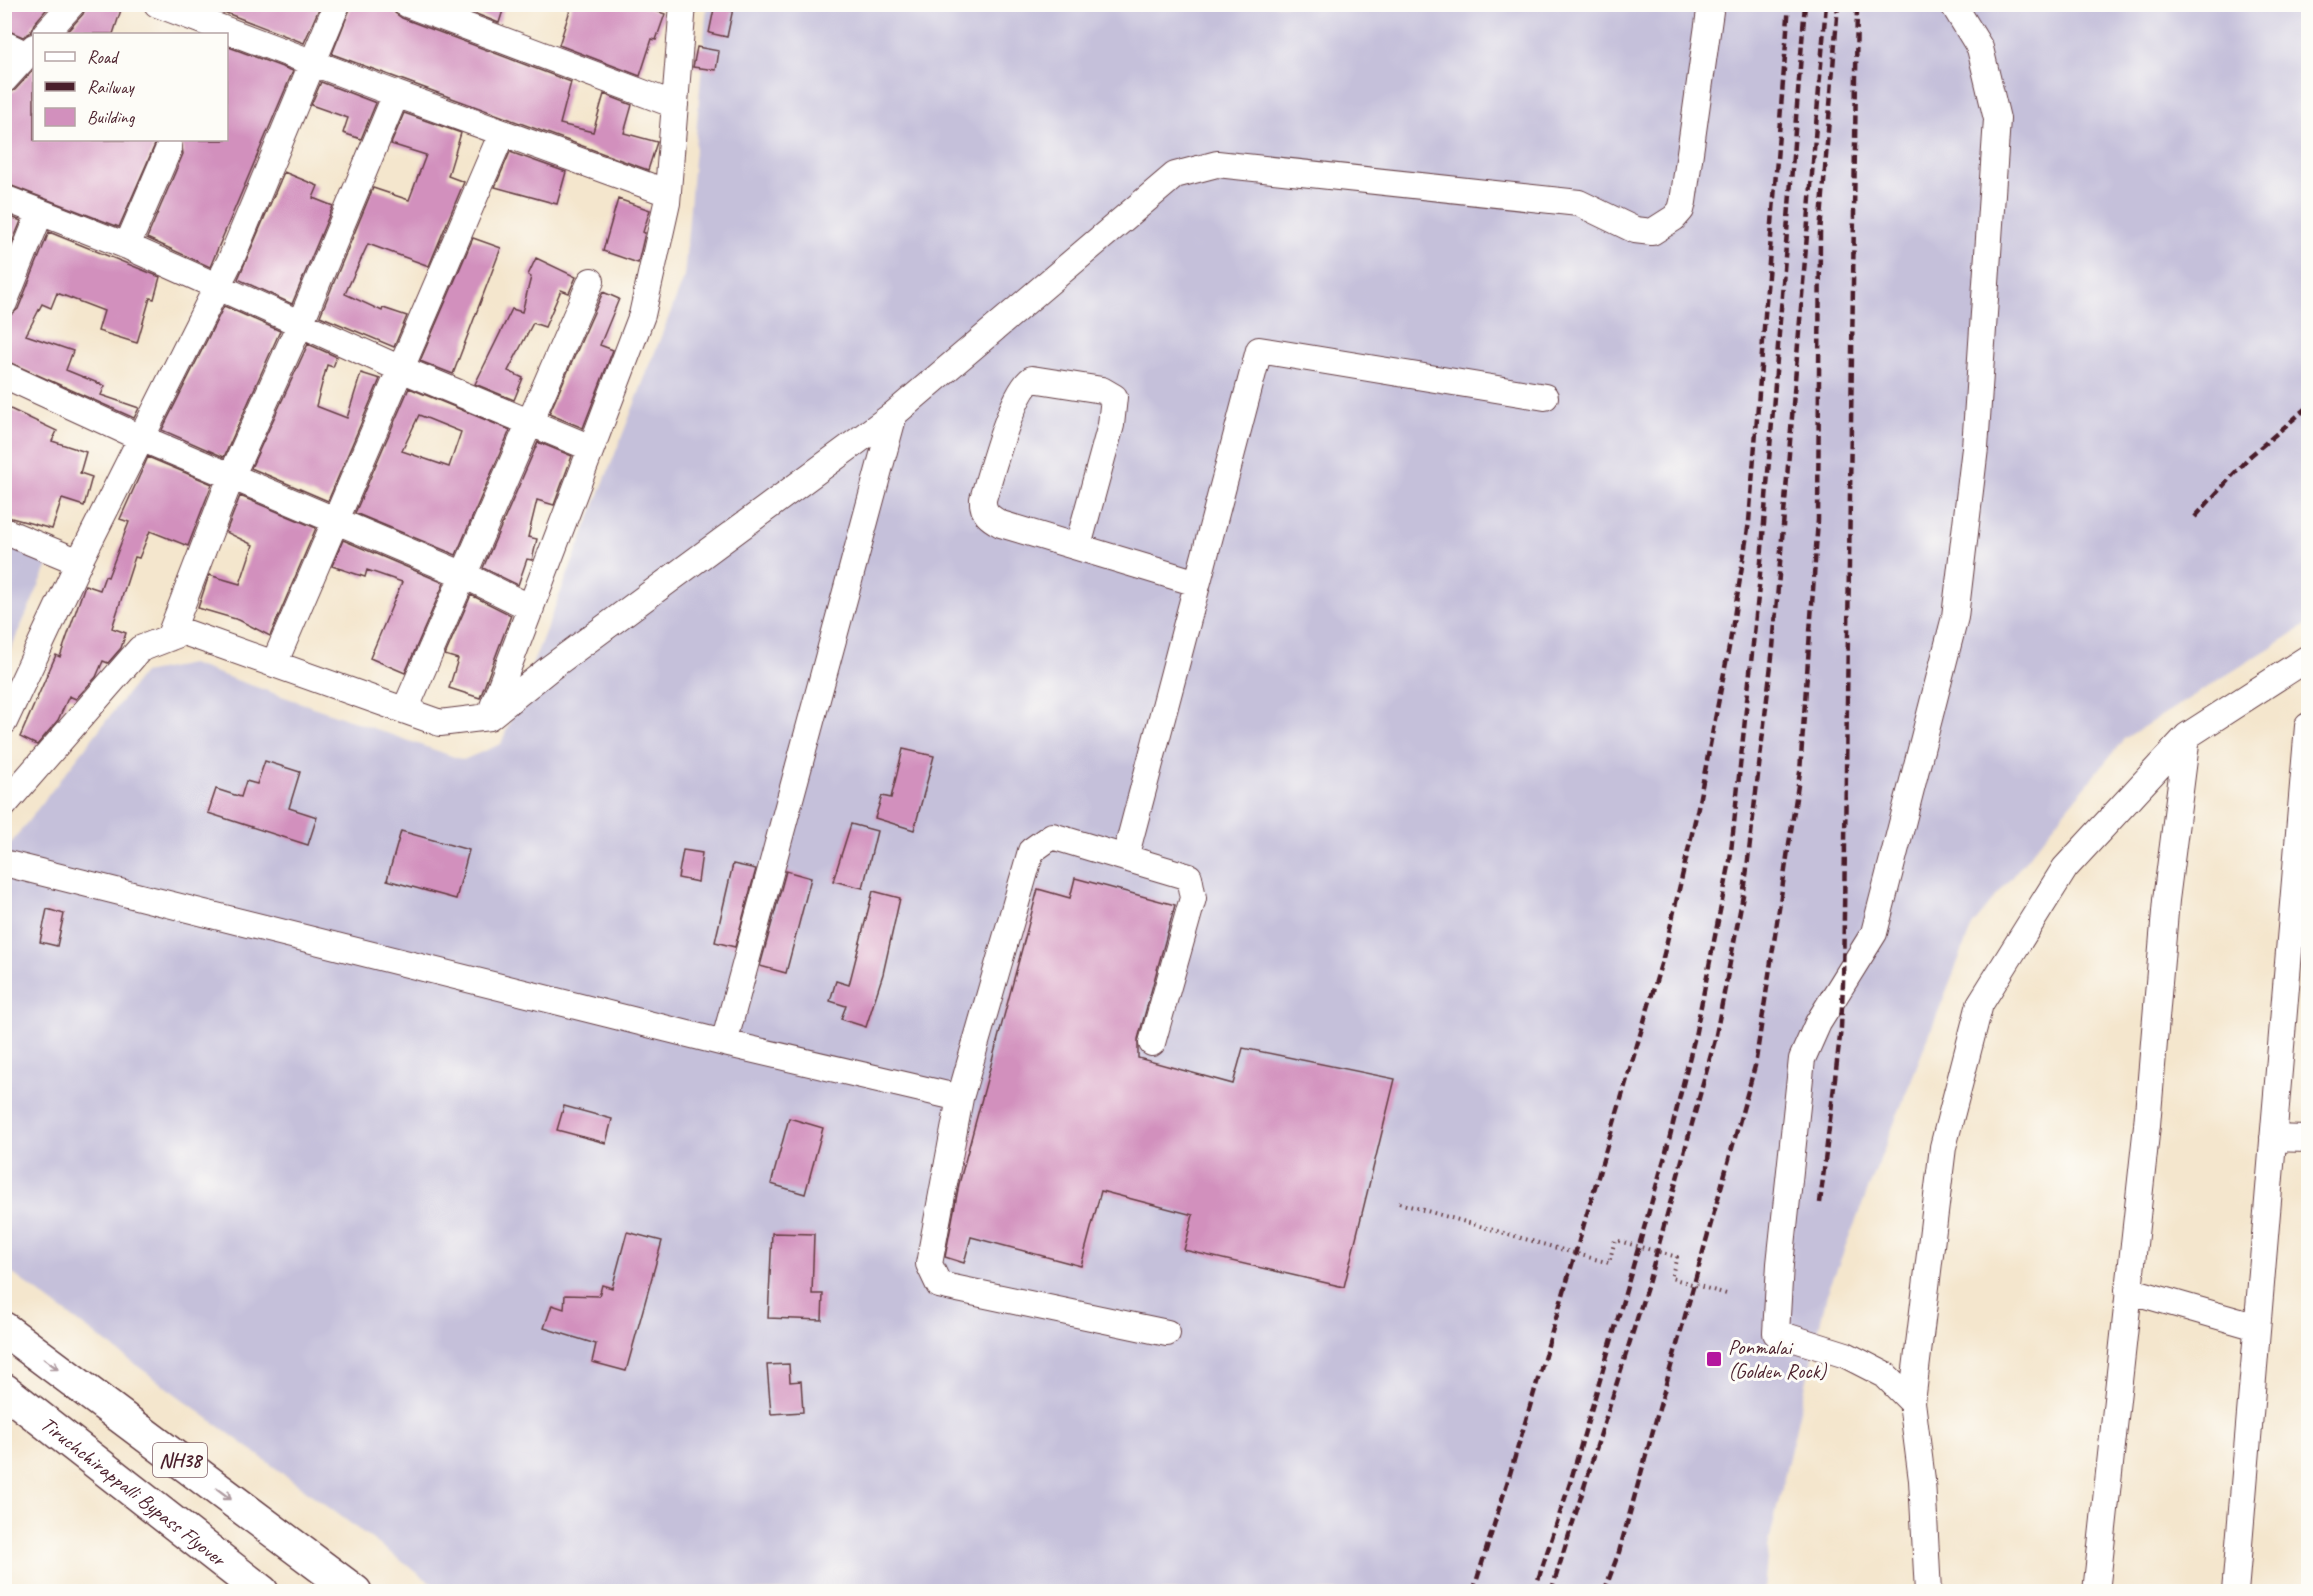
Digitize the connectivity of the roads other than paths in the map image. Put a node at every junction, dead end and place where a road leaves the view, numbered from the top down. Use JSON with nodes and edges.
{"nodes":[{"id":1,"x":72,"y":4,"type":"edge"},
{"id":2,"x":158,"y":4,"type":"edge"},
{"id":3,"x":337,"y":4,"type":"edge"},
{"id":4,"x":407,"y":4,"type":"edge"},
{"id":5,"x":683,"y":4,"type":"edge"},
{"id":6,"x":1711,"y":4,"type":"edge"},
{"id":7,"x":1953,"y":4,"type":"edge"},
{"id":8,"x":46,"y":33,"type":"edge"},
{"id":9,"x":22,"y":49,"type":"edge"},
{"id":10,"x":311,"y":64,"type":"junction"},
{"id":11,"x":4,"y":80,"type":"edge"},
{"id":12,"x":396,"y":94,"type":"junction"},
{"id":13,"x":675,"y":105,"type":"junction"},
{"id":14,"x":502,"y":133,"type":"junction"},
{"id":15,"x":169,"y":148,"type":"dead end"},
{"id":16,"x":668,"y":193,"type":"junction"},
{"id":17,"x":4,"y":198,"type":"edge"},
{"id":18,"x":40,"y":213,"type":"junction"},
{"id":19,"x":127,"y":246,"type":"junction"},
{"id":20,"x":591,"y":281,"type":"dead end"},
{"id":21,"x":217,"y":288,"type":"junction"},
{"id":22,"x":4,"y":303,"type":"edge"},
{"id":23,"x":300,"y":324,"type":"junction"},
{"id":24,"x":401,"y":369,"type":"junction"},
{"id":25,"x":4,"y":375,"type":"edge"},
{"id":26,"x":1545,"y":397,"type":"dead end"},
{"id":27,"x":894,"y":414,"type":"junction"},
{"id":28,"x":530,"y":422,"type":"junction"},
{"id":29,"x":141,"y":438,"type":"junction"},
{"id":30,"x":591,"y":448,"type":"junction"},
{"id":31,"x":231,"y":477,"type":"junction"},
{"id":32,"x":335,"y":521,"type":"junction"},
{"id":33,"x":4,"y":531,"type":"edge"},
{"id":34,"x":1077,"y":546,"type":"junction"},
{"id":35,"x":79,"y":562,"type":"junction"},
{"id":36,"x":464,"y":575,"type":"junction"},
{"id":37,"x":1197,"y":583,"type":"junction"},
{"id":38,"x":531,"y":608,"type":"junction"},
{"id":39,"x":169,"y":638,"type":"junction"},
{"id":40,"x":2308,"y":658,"type":"edge"},
{"id":41,"x":274,"y":664,"type":"junction"},
{"id":42,"x":405,"y":710,"type":"junction"},
{"id":43,"x":489,"y":717,"type":"junction"},
{"id":44,"x":4,"y":722,"type":"edge"},
{"id":45,"x":2308,"y":726,"type":"edge"},
{"id":46,"x":2187,"y":736,"type":"junction"},
{"id":47,"x":4,"y":805,"type":"edge"},
{"id":48,"x":1125,"y":858,"type":"junction"},
{"id":49,"x":4,"y":862,"type":"edge"},
{"id":50,"x":724,"y":1043,"type":"junction"},
{"id":51,"x":1152,"y":1043,"type":"dead end"},
{"id":52,"x":960,"y":1098,"type":"junction"},
{"id":53,"x":2273,"y":1138,"type":"junction"},
{"id":54,"x":2308,"y":1139,"type":"edge"},
{"id":55,"x":2128,"y":1290,"type":"junction"},
{"id":56,"x":2257,"y":1327,"type":"junction"},
{"id":57,"x":4,"y":1329,"type":"edge"},
{"id":58,"x":1167,"y":1333,"type":"dead end"},
{"id":59,"x":4,"y":1390,"type":"edge"},
{"id":60,"x":1912,"y":1402,"type":"junction"},
{"id":61,"x":262,"y":1592,"type":"edge"},
{"id":62,"x":355,"y":1592,"type":"edge"},
{"id":63,"x":1928,"y":1592,"type":"edge"},
{"id":64,"x":2096,"y":1592,"type":"edge"},
{"id":65,"x":2235,"y":1592,"type":"edge"}],
"edges":[{"from":1,"to":8,"type":"street"},
{"from":2,"to":10,"type":"street"},
{"from":3,"to":10,"type":"street"},
{"from":4,"to":13,"type":"street"},
{"from":5,"to":13,"type":"street"},
{"from":6,"to":27,"type":"street"},
{"from":7,"to":60,"type":"street"},
{"from":9,"to":11,"type":"street"},
{"from":10,"to":12,"type":"street"},
{"from":10,"to":21,"type":"street"},
{"from":12,"to":14,"type":"street"},
{"from":12,"to":23,"type":"street"},
{"from":13,"to":16,"type":"street"},
{"from":14,"to":16,"type":"street"},
{"from":14,"to":24,"type":"street"},
{"from":15,"to":19,"type":"street"},
{"from":16,"to":30,"type":"street"},
{"from":17,"to":18,"type":"street"},
{"from":18,"to":19,"type":"street"},
{"from":18,"to":22,"type":"street"},
{"from":19,"to":21,"type":"street"},
{"from":20,"to":28,"type":"street"},
{"from":21,"to":23,"type":"street"},
{"from":21,"to":29,"type":"street"},
{"from":23,"to":24,"type":"street"},
{"from":23,"to":31,"type":"street"},
{"from":24,"to":28,"type":"street"},
{"from":24,"to":32,"type":"street"},
{"from":25,"to":29,"type":"street"},
{"from":26,"to":37,"type":"street"},
{"from":27,"to":43,"type":"street"},
{"from":27,"to":50,"type":"street"},
{"from":28,"to":30,"type":"street"},
{"from":28,"to":36,"type":"street"},
{"from":29,"to":31,"type":"street"},
{"from":29,"to":35,"type":"street"},
{"from":30,"to":38,"type":"street"},
{"from":31,"to":32,"type":"street"},
{"from":31,"to":39,"type":"street"},
{"from":32,"to":36,"type":"street"},
{"from":32,"to":41,"type":"street"},
{"from":33,"to":35,"type":"street"},
{"from":34,"to":34,"type":"street"},
{"from":34,"to":37,"type":"street"},
{"from":35,"to":44,"type":"street"},
{"from":36,"to":38,"type":"street"},
{"from":36,"to":42,"type":"street"},
{"from":37,"to":48,"type":"street"},
{"from":38,"to":43,"type":"street"},
{"from":39,"to":41,"type":"street"},
{"from":39,"to":47,"type":"street"},
{"from":40,"to":46,"type":"street"},
{"from":41,"to":42,"type":"street"},
{"from":42,"to":43,"type":"street"},
{"from":45,"to":53,"type":"street"},
{"from":46,"to":55,"type":"street"},
{"from":46,"to":60,"type":"street"},
{"from":48,"to":51,"type":"street"},
{"from":48,"to":52,"type":"street"},
{"from":49,"to":50,"type":"street"},
{"from":50,"to":52,"type":"street"},
{"from":52,"to":58,"type":"street"},
{"from":53,"to":54,"type":"street"},
{"from":53,"to":56,"type":"street"},
{"from":55,"to":56,"type":"street"},
{"from":55,"to":64,"type":"street"},
{"from":56,"to":65,"type":"street"},
{"from":57,"to":62,"type":"highway","number":"NH38","one_way":true},
{"from":59,"to":61,"type":"highway","name":"Tiruchchirappalli Bypass Flyover","number":"NH38"},
{"from":60,"to":63,"type":"street"}]}
